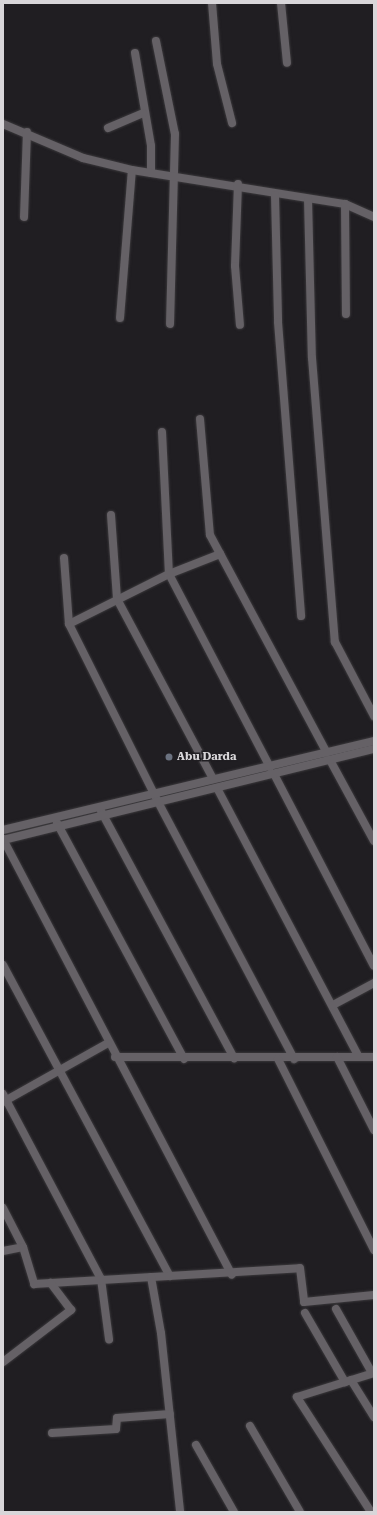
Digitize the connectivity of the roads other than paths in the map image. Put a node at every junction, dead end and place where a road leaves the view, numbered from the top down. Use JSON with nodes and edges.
{"nodes":[{"id":1,"x":212,"y":3,"type":"edge"},
{"id":2,"x":281,"y":3,"type":"edge"},
{"id":3,"x":156,"y":40,"type":"dead end"},
{"id":4,"x":135,"y":53,"type":"dead end"},
{"id":5,"x":287,"y":63,"type":"dead end"},
{"id":6,"x":143,"y":113,"type":"junction"},
{"id":7,"x":232,"y":123,"type":"dead end"},
{"id":8,"x":3,"y":124,"type":"edge"},
{"id":9,"x":108,"y":128,"type":"dead end"},
{"id":10,"x":27,"y":132,"type":"junction"},
{"id":11,"x":132,"y":170,"type":"junction"},
{"id":12,"x":151,"y":173,"type":"junction"},
{"id":13,"x":173,"y":175,"type":"junction"},
{"id":14,"x":238,"y":184,"type":"junction"},
{"id":15,"x":275,"y":195,"type":"junction"},
{"id":16,"x":308,"y":199,"type":"junction"},
{"id":17,"x":345,"y":204,"type":"junction"},
{"id":18,"x":24,"y":217,"type":"dead end"},
{"id":19,"x":374,"y":217,"type":"edge"},
{"id":20,"x":346,"y":314,"type":"dead end"},
{"id":21,"x":120,"y":318,"type":"dead end"},
{"id":22,"x":170,"y":324,"type":"dead end"},
{"id":23,"x":240,"y":325,"type":"dead end"},
{"id":24,"x":200,"y":419,"type":"dead end"},
{"id":25,"x":162,"y":432,"type":"dead end"},
{"id":26,"x":111,"y":515,"type":"dead end"},
{"id":27,"x":220,"y":554,"type":"junction"},
{"id":28,"x":64,"y":558,"type":"dead end"},
{"id":29,"x":169,"y":574,"type":"junction"},
{"id":30,"x":117,"y":599,"type":"junction"},
{"id":31,"x":301,"y":616,"type":"dead end"},
{"id":32,"x":70,"y":624,"type":"junction"},
{"id":33,"x":374,"y":716,"type":"edge"},
{"id":34,"x":374,"y":741,"type":"edge"},
{"id":35,"x":374,"y":749,"type":"edge"},
{"id":36,"x":329,"y":756,"type":"junction"},
{"id":37,"x":272,"y":770,"type":"junction"},
{"id":38,"x":213,"y":779,"type":"junction"},
{"id":39,"x":217,"y":788,"type":"junction"},
{"id":40,"x":157,"y":798,"type":"junction"},
{"id":41,"x":101,"y":812,"type":"junction"},
{"id":42,"x":57,"y":822,"type":"junction"},
{"id":43,"x":3,"y":830,"type":"edge"},
{"id":44,"x":3,"y":840,"type":"edge"},
{"id":45,"x":374,"y":841,"type":"edge"},
{"id":46,"x":3,"y":965,"type":"edge"},
{"id":47,"x":374,"y":966,"type":"edge"},
{"id":48,"x":374,"y":983,"type":"edge"},
{"id":49,"x":333,"y":1005,"type":"junction"},
{"id":50,"x":108,"y":1044,"type":"junction"},
{"id":51,"x":115,"y":1057,"type":"junction"},
{"id":52,"x":359,"y":1057,"type":"junction"},
{"id":53,"x":374,"y":1057,"type":"edge"},
{"id":54,"x":234,"y":1058,"type":"junction"},
{"id":55,"x":337,"y":1058,"type":"junction"},
{"id":56,"x":184,"y":1059,"type":"junction"},
{"id":57,"x":278,"y":1059,"type":"junction"},
{"id":58,"x":294,"y":1059,"type":"junction"},
{"id":59,"x":60,"y":1070,"type":"junction"},
{"id":60,"x":4,"y":1099,"type":"edge"},
{"id":61,"x":374,"y":1130,"type":"edge"},
{"id":62,"x":3,"y":1208,"type":"edge"},
{"id":63,"x":23,"y":1247,"type":"junction"},
{"id":64,"x":374,"y":1250,"type":"edge"},
{"id":65,"x":3,"y":1251,"type":"edge"},
{"id":66,"x":232,"y":1275,"type":"junction"},
{"id":67,"x":170,"y":1276,"type":"junction"},
{"id":68,"x":151,"y":1277,"type":"junction"},
{"id":69,"x":100,"y":1279,"type":"junction"},
{"id":70,"x":51,"y":1283,"type":"junction"},
{"id":71,"x":374,"y":1295,"type":"edge"},
{"id":72,"x":336,"y":1309,"type":"dead end"},
{"id":73,"x":305,"y":1313,"type":"dead end"},
{"id":74,"x":109,"y":1339,"type":"dead end"},
{"id":75,"x":3,"y":1362,"type":"edge"},
{"id":76,"x":373,"y":1373,"type":"edge"},
{"id":77,"x":348,"y":1381,"type":"junction"},
{"id":78,"x":170,"y":1414,"type":"junction"},
{"id":79,"x":374,"y":1417,"type":"edge"},
{"id":80,"x":250,"y":1426,"type":"dead end"},
{"id":81,"x":52,"y":1433,"type":"dead end"},
{"id":82,"x":196,"y":1445,"type":"dead end"},
{"id":83,"x":180,"y":1512,"type":"edge"},
{"id":84,"x":234,"y":1512,"type":"edge"},
{"id":85,"x":300,"y":1512,"type":"edge"},
{"id":86,"x":371,"y":1512,"type":"edge"}],
"edges":[{"from":1,"to":7,"type":"street"},
{"from":2,"to":5,"type":"street"},
{"from":3,"to":13,"type":"street"},
{"from":4,"to":6,"type":"street"},
{"from":6,"to":9,"type":"street"},
{"from":6,"to":12,"type":"street"},
{"from":8,"to":10,"type":"street"},
{"from":10,"to":11,"type":"street"},
{"from":10,"to":18,"type":"street"},
{"from":11,"to":12,"type":"street"},
{"from":11,"to":21,"type":"street"},
{"from":12,"to":13,"type":"street"},
{"from":13,"to":14,"type":"street"},
{"from":13,"to":22,"type":"street"},
{"from":14,"to":15,"type":"street"},
{"from":14,"to":23,"type":"street"},
{"from":15,"to":16,"type":"street"},
{"from":15,"to":31,"type":"street"},
{"from":16,"to":17,"type":"street"},
{"from":16,"to":33,"type":"street"},
{"from":17,"to":19,"type":"street"},
{"from":17,"to":20,"type":"street"},
{"from":24,"to":27,"type":"street"},
{"from":25,"to":29,"type":"street"},
{"from":26,"to":30,"type":"street"},
{"from":27,"to":29,"type":"street"},
{"from":27,"to":36,"type":"street"},
{"from":28,"to":32,"type":"street"},
{"from":29,"to":30,"type":"street"},
{"from":29,"to":37,"type":"street"},
{"from":30,"to":32,"type":"street"},
{"from":30,"to":38,"type":"street"},
{"from":32,"to":40,"type":"street"},
{"from":34,"to":36,"type":"street"},
{"from":35,"to":36,"type":"street"},
{"from":36,"to":37,"type":"street"},
{"from":36,"to":45,"type":"street"},
{"from":37,"to":38,"type":"street"},
{"from":37,"to":39,"type":"street"},
{"from":37,"to":47,"type":"street"},
{"from":38,"to":40,"type":"street"},
{"from":39,"to":40,"type":"street"},
{"from":39,"to":49,"type":"street"},
{"from":40,"to":41,"type":"street"},
{"from":40,"to":58,"type":"street"},
{"from":41,"to":42,"type":"street"},
{"from":41,"to":54,"type":"street"},
{"from":42,"to":43,"type":"street"},
{"from":42,"to":44,"type":"street"},
{"from":42,"to":56,"type":"street"},
{"from":44,"to":50,"type":"street"},
{"from":46,"to":59,"type":"street"},
{"from":48,"to":49,"type":"street"},
{"from":49,"to":52,"type":"street"},
{"from":50,"to":51,"type":"street"},
{"from":50,"to":59,"type":"street"},
{"from":51,"to":56,"type":"street"},
{"from":51,"to":66,"type":"street"},
{"from":52,"to":53,"type":"street"},
{"from":52,"to":55,"type":"street"},
{"from":54,"to":56,"type":"street"},
{"from":54,"to":57,"type":"street"},
{"from":55,"to":58,"type":"street"},
{"from":55,"to":61,"type":"street"},
{"from":57,"to":58,"type":"street"},
{"from":57,"to":64,"type":"street"},
{"from":59,"to":60,"type":"street"},
{"from":59,"to":67,"type":"street"},
{"from":60,"to":69,"type":"street"},
{"from":62,"to":63,"type":"street"},
{"from":63,"to":65,"type":"street"},
{"from":63,"to":70,"type":"street"},
{"from":66,"to":67,"type":"street"},
{"from":66,"to":71,"type":"street"},
{"from":67,"to":68,"type":"street"},
{"from":68,"to":69,"type":"street"},
{"from":68,"to":78,"type":"street"},
{"from":69,"to":70,"type":"street"},
{"from":69,"to":74,"type":"street"},
{"from":70,"to":75,"type":"street"},
{"from":72,"to":76,"type":"street"},
{"from":73,"to":77,"type":"street"},
{"from":76,"to":77,"type":"street"},
{"from":77,"to":79,"type":"street"},
{"from":77,"to":86,"type":"street"},
{"from":78,"to":81,"type":"street"},
{"from":78,"to":83,"type":"street"},
{"from":80,"to":85,"type":"street"},
{"from":82,"to":84,"type":"street"}]}
